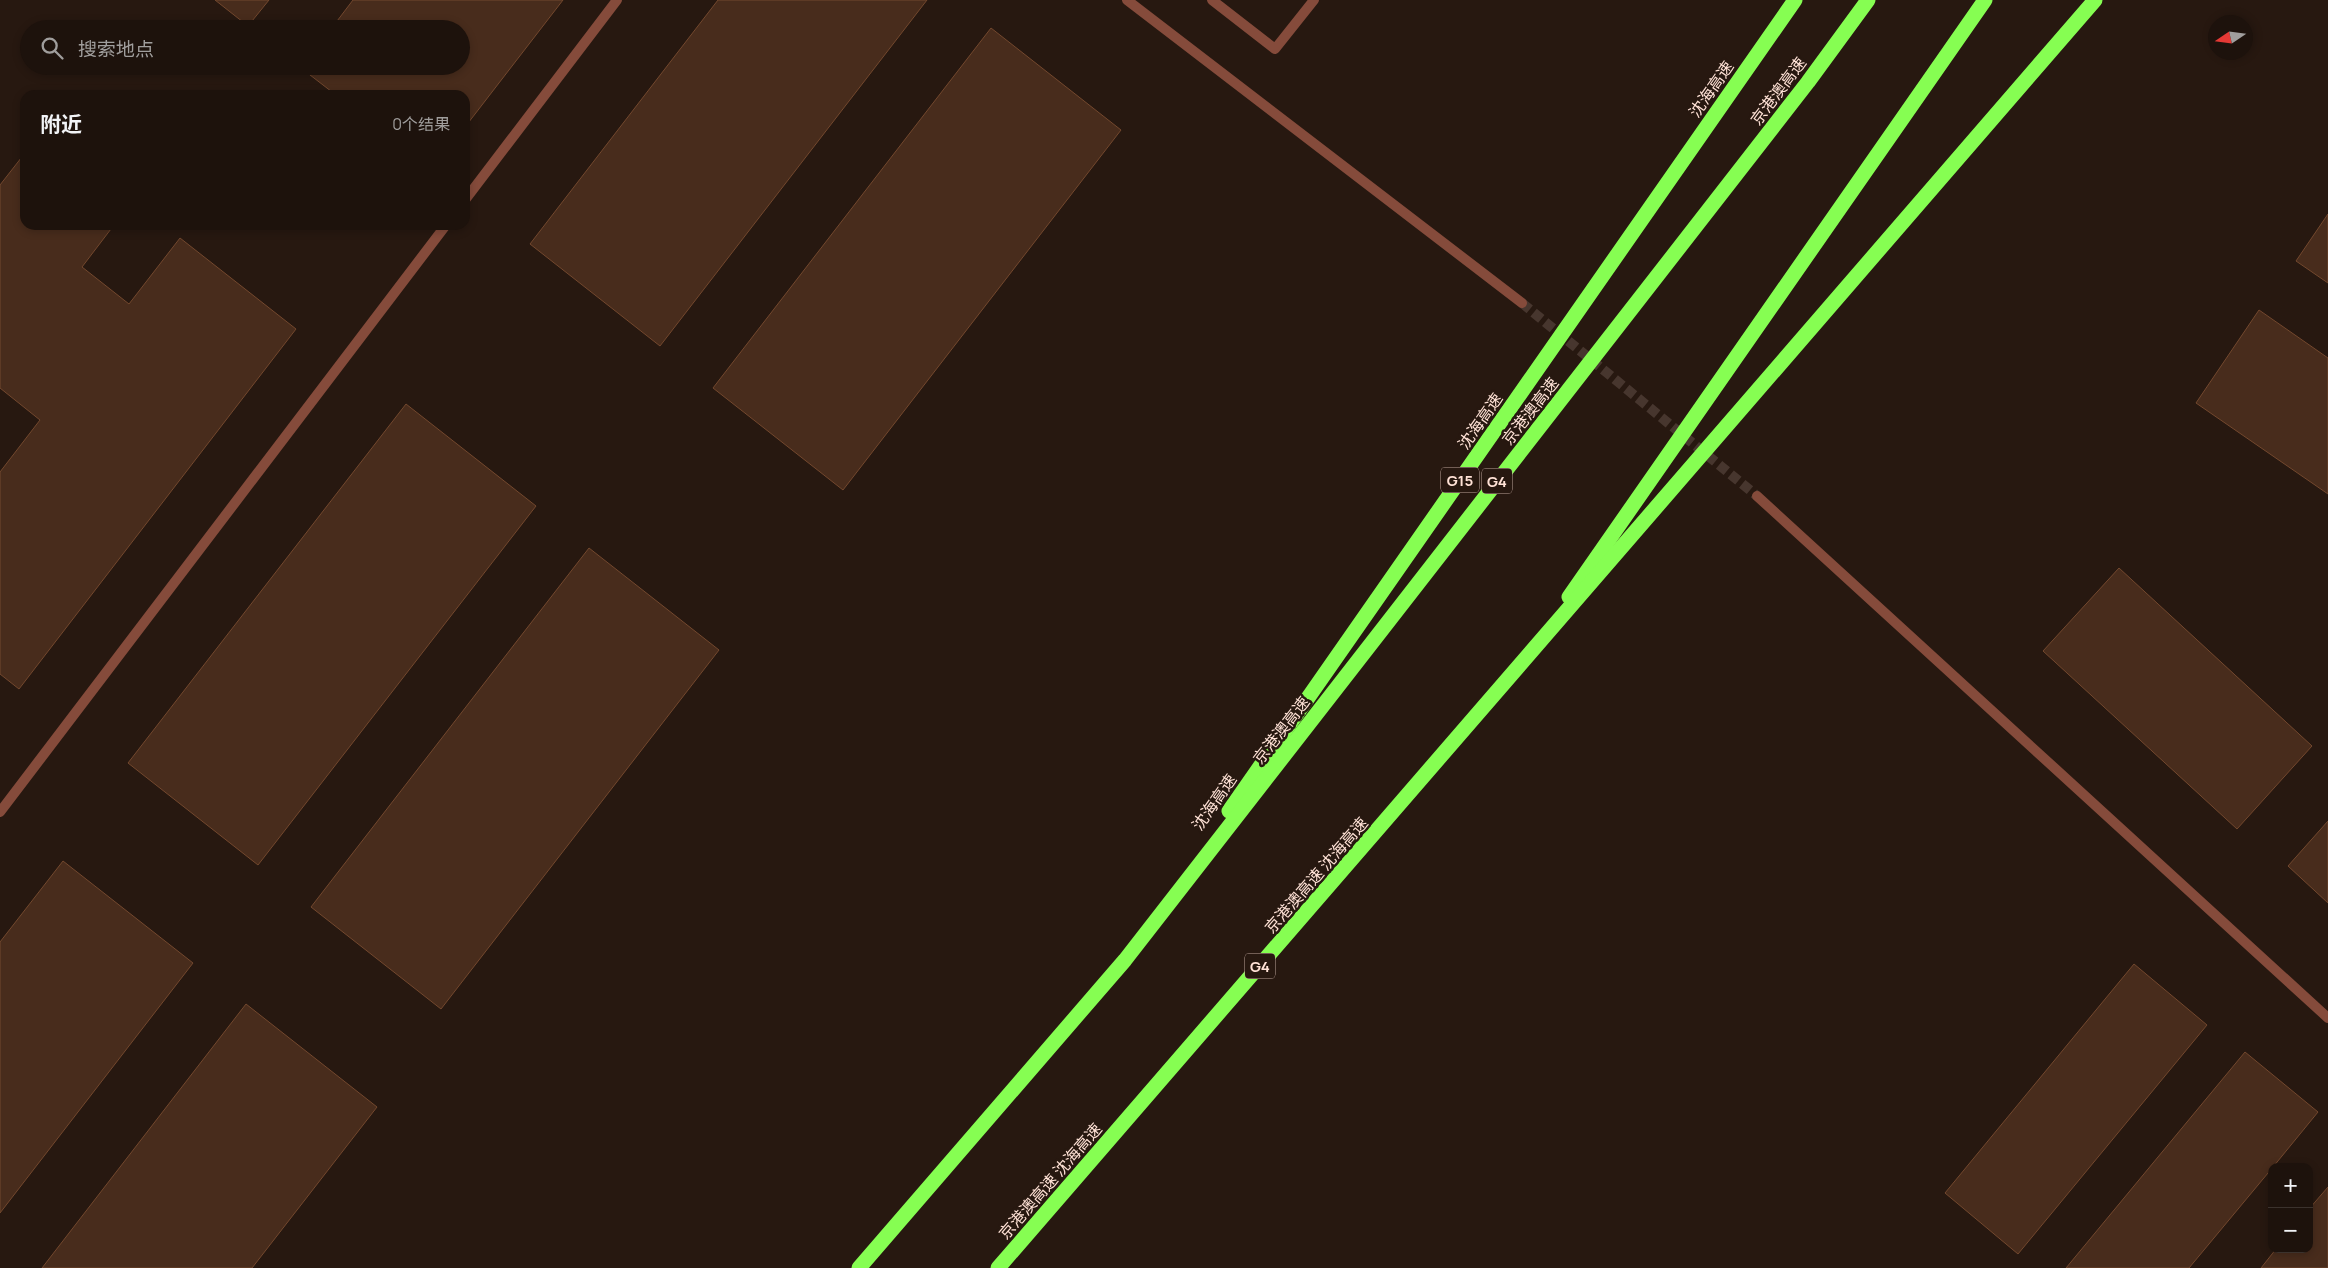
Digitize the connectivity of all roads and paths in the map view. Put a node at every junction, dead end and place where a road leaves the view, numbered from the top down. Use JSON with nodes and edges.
{"nodes":[{"id":1,"x":617,"y":0,"type":"edge"},
{"id":2,"x":1126,"y":0,"type":"edge"},
{"id":3,"x":1212,"y":0,"type":"edge"},
{"id":4,"x":1314,"y":0,"type":"edge"},
{"id":5,"x":1795,"y":0,"type":"edge"},
{"id":6,"x":1868,"y":0,"type":"edge"},
{"id":7,"x":1985,"y":0,"type":"edge"},
{"id":8,"x":2095,"y":0,"type":"edge"},
{"id":9,"x":470,"y":193,"type":"edge"},
{"id":10,"x":442,"y":230,"type":"edge"},
{"id":11,"x":1522,"y":303,"type":"tunnel mouth"},
{"id":12,"x":1757,"y":496,"type":"tunnel mouth"},
{"id":13,"x":1522,"y":664,"type":"junction"},
{"id":14,"x":0,"y":812,"type":"edge"},
{"id":15,"x":1125,"y":960,"type":"junction"},
{"id":16,"x":2328,"y":1018,"type":"edge"},
{"id":17,"x":859,"y":1268,"type":"edge"},
{"id":18,"x":998,"y":1268,"type":"edge"}],
"edges":[{"from":1,"to":9,"type":"street"},
{"from":2,"to":11,"type":"street"},
{"from":3,"to":4,"type":"street"},
{"from":5,"to":15,"type":"highway","name":"沈海高速","number":"G15"},
{"from":6,"to":15,"type":"highway","name":"京港澳高速","number":"G4"},
{"from":7,"to":13,"type":"highway","number":"G4"},
{"from":8,"to":13,"type":"highway"},
{"from":10,"to":14,"type":"street"},
{"from":12,"to":16,"type":"street"},
{"from":13,"to":18,"type":"highway","name":"京港澳高速 沈海高速","number":"G4"},
{"from":15,"to":17,"type":"highway","number":"G4"}]}
